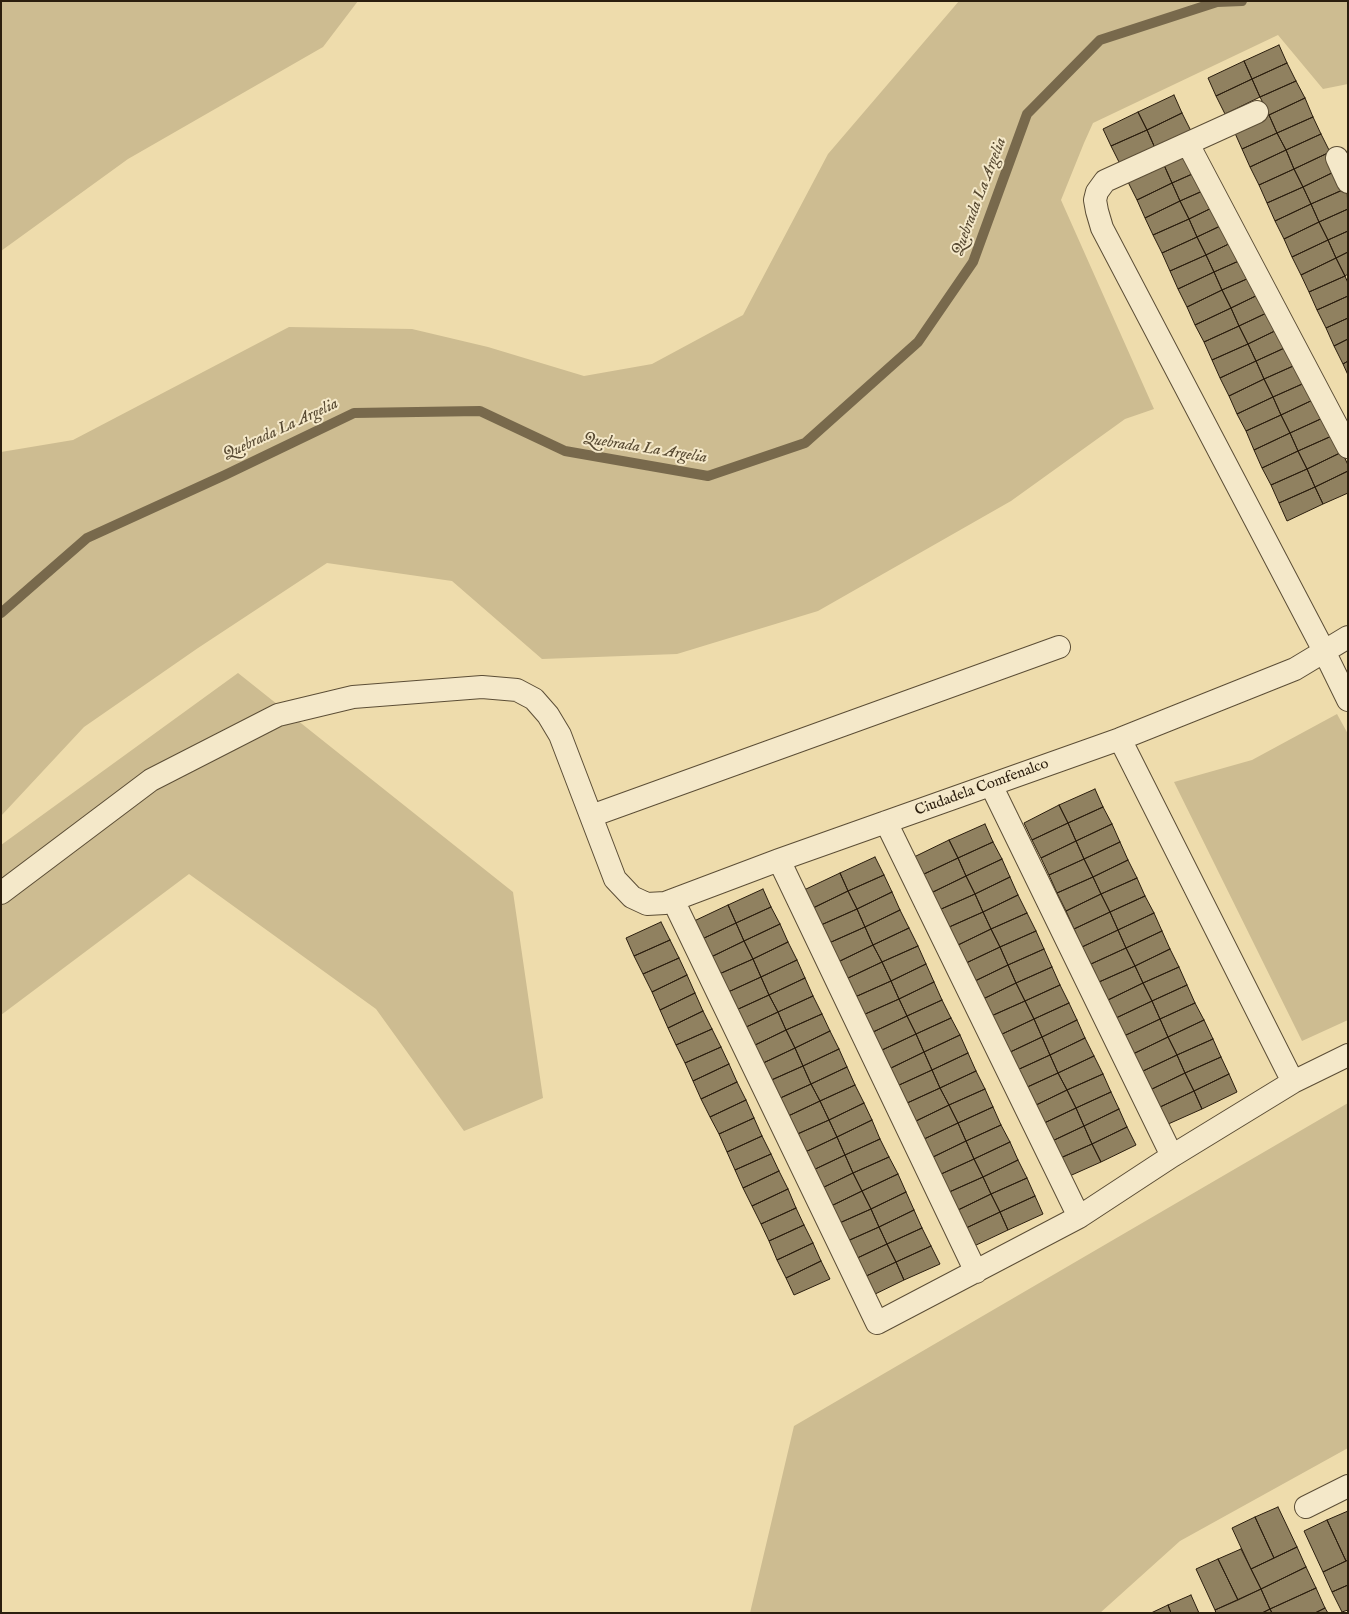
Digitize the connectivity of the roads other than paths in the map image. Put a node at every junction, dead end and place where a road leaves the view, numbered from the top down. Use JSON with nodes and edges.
{"nodes":[{"id":1,"x":1257,"y":112,"type":"dead end"},
{"id":2,"x":1188,"y":144,"type":"junction"},
{"id":3,"x":1337,"y":158,"type":"dead end"},
{"id":4,"x":1348,"y":182,"type":"edge"},
{"id":5,"x":1348,"y":447,"type":"edge"},
{"id":6,"x":1348,"y":637,"type":"edge"},
{"id":7,"x":1059,"y":647,"type":"dead end"},
{"id":8,"x":1324,"y":651,"type":"junction"},
{"id":9,"x":1348,"y":700,"type":"edge"},
{"id":10,"x":1120,"y":739,"type":"junction"},
{"id":11,"x":991,"y":785,"type":"junction"},
{"id":12,"x":591,"y":816,"type":"junction"},
{"id":13,"x":886,"y":822,"type":"junction"},
{"id":14,"x":779,"y":860,"type":"junction"},
{"id":15,"x":1,"y":894,"type":"edge"},
{"id":16,"x":673,"y":900,"type":"junction"},
{"id":17,"x":1348,"y":1055,"type":"edge"},
{"id":18,"x":1293,"y":1082,"type":"junction"},
{"id":19,"x":1172,"y":1156,"type":"junction"},
{"id":20,"x":1078,"y":1217,"type":"junction"},
{"id":21,"x":976,"y":1272,"type":"junction"},
{"id":22,"x":1348,"y":1486,"type":"edge"},
{"id":23,"x":1306,"y":1507,"type":"dead end"}],
"edges":[{"from":1,"to":2,"type":"street"},
{"from":2,"to":5,"type":"street"},
{"from":2,"to":8,"type":"street"},
{"from":3,"to":4,"type":"street"},
{"from":6,"to":8,"type":"street","name":"Ciudadela Comfenalco"},
{"from":7,"to":12,"type":"street"},
{"from":8,"to":9,"type":"street"},
{"from":8,"to":10,"type":"street","name":"Ciudadela Comfenalco"},
{"from":10,"to":11,"type":"street","name":"Ciudadela Comfenalco"},
{"from":10,"to":18,"type":"street"},
{"from":11,"to":13,"type":"street","name":"Ciudadela Comfenalco"},
{"from":11,"to":19,"type":"street"},
{"from":12,"to":15,"type":"street"},
{"from":12,"to":16,"type":"street","name":"Ciudadela Comfenalco"},
{"from":13,"to":14,"type":"street","name":"Ciudadela Comfenalco"},
{"from":13,"to":20,"type":"street"},
{"from":14,"to":16,"type":"street","name":"Ciudadela Comfenalco"},
{"from":14,"to":21,"type":"street"},
{"from":16,"to":21,"type":"street"},
{"from":17,"to":18,"type":"street"},
{"from":18,"to":19,"type":"street"},
{"from":19,"to":20,"type":"street"},
{"from":20,"to":21,"type":"street"},
{"from":22,"to":23,"type":"street"}]}
